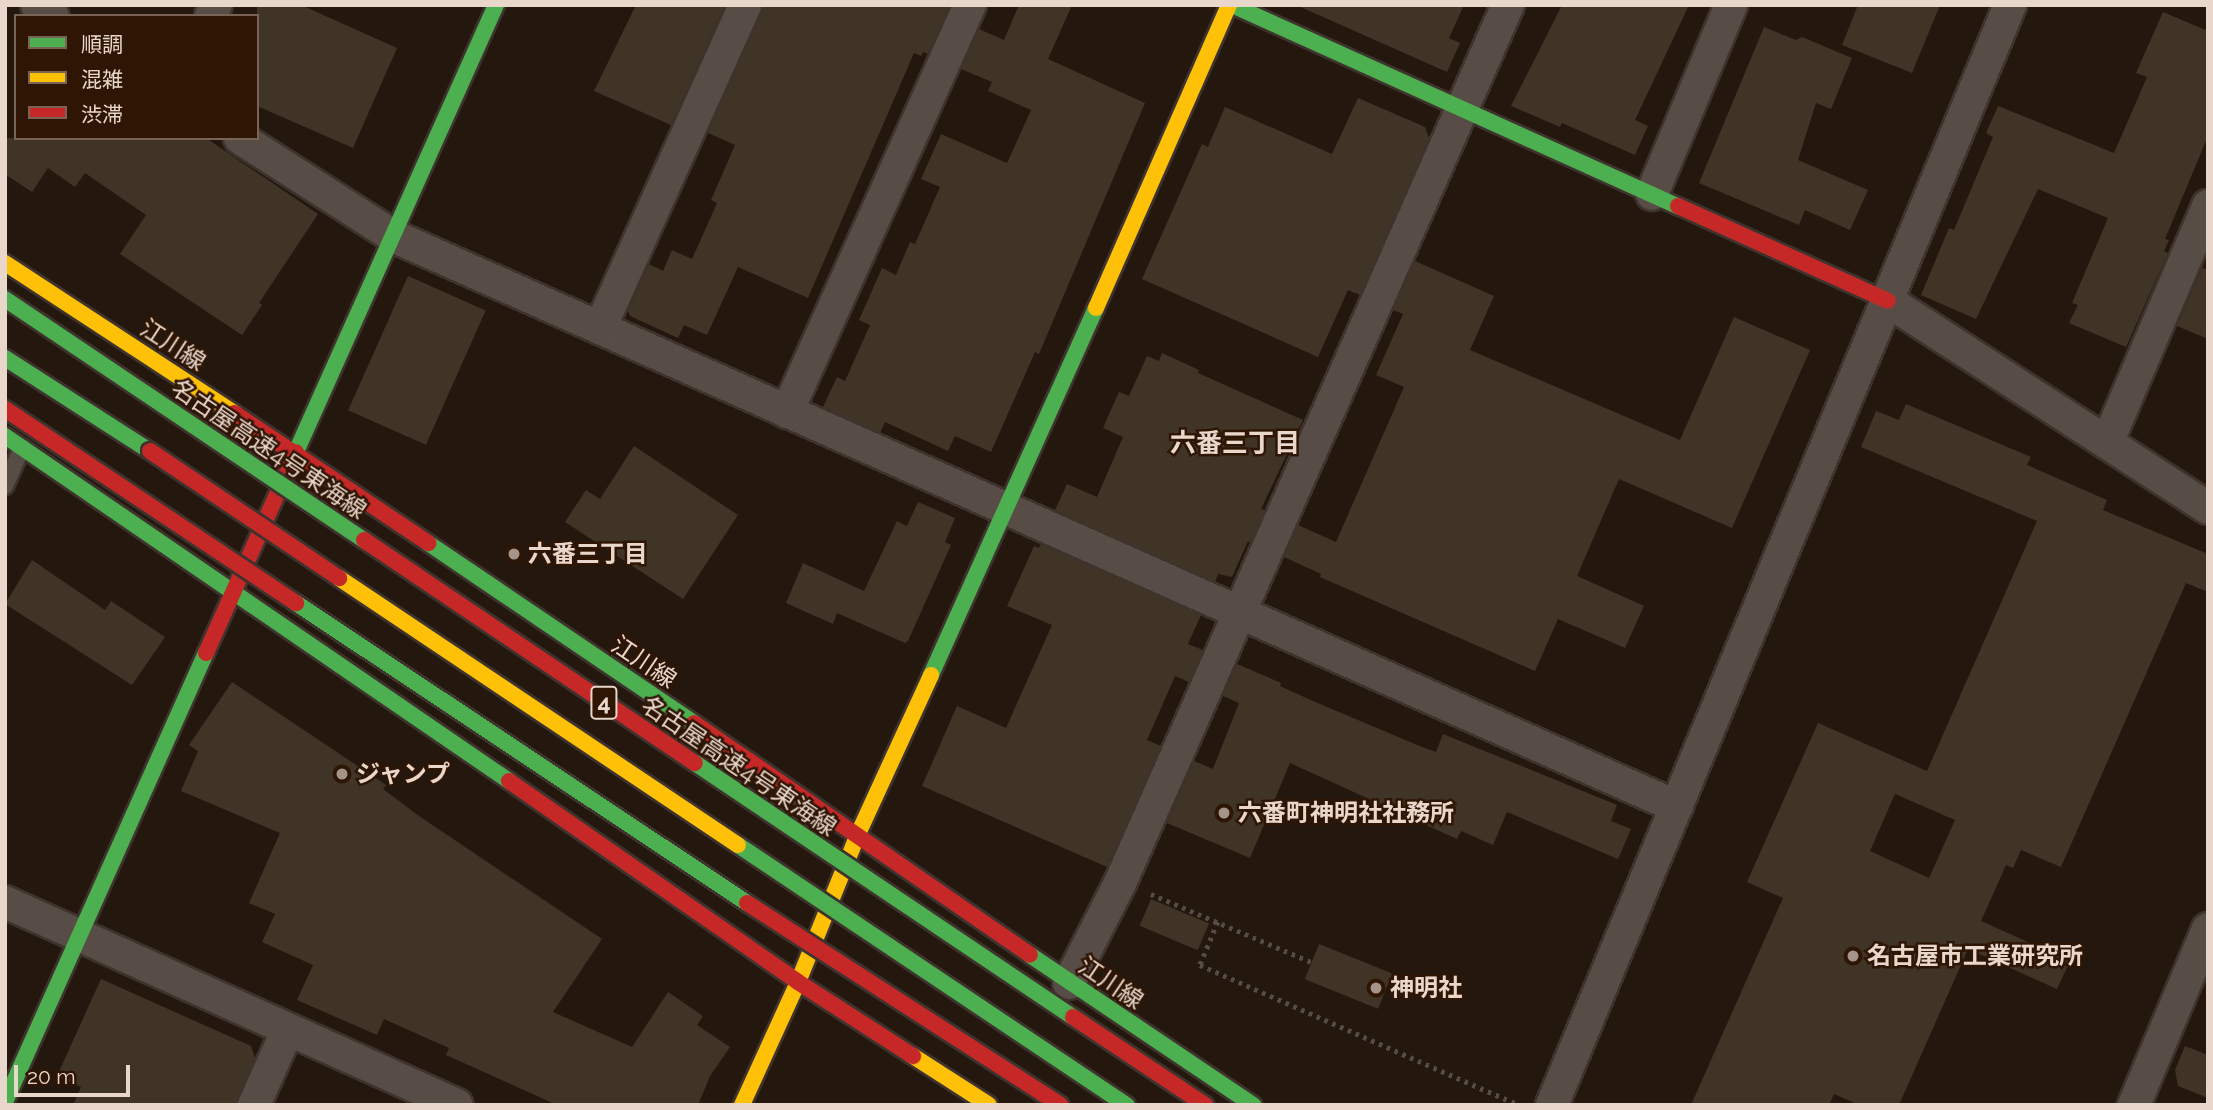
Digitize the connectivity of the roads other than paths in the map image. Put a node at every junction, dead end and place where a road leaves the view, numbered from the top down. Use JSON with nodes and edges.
{"nodes":[{"id":1,"x":496,"y":5,"type":"edge"},
{"id":2,"x":745,"y":5,"type":"edge"},
{"id":3,"x":970,"y":5,"type":"edge"},
{"id":4,"x":1231,"y":5,"type":"edge"},
{"id":5,"x":1508,"y":5,"type":"edge"},
{"id":6,"x":1731,"y":5,"type":"edge"},
{"id":7,"x":2010,"y":5,"type":"edge"},
{"id":8,"x":1461,"y":109,"type":"junction"},
{"id":9,"x":243,"y":140,"type":"edge"},
{"id":10,"x":1652,"y":194,"type":"junction"},
{"id":11,"x":2208,"y":206,"type":"edge"},
{"id":12,"x":393,"y":236,"type":"junction"},
{"id":13,"x":5,"y":262,"type":"edge"},
{"id":14,"x":5,"y":299,"type":"edge"},
{"id":15,"x":1888,"y":301,"type":"junction"},
{"id":16,"x":600,"y":328,"type":"junction"},
{"id":17,"x":5,"y":358,"type":"edge"},
{"id":18,"x":5,"y":409,"type":"edge"},
{"id":19,"x":788,"y":412,"type":"junction"},
{"id":20,"x":5,"y":436,"type":"edge"},
{"id":21,"x":2107,"y":443,"type":"junction"},
{"id":22,"x":22,"y":448,"type":"junction"},
{"id":23,"x":294,"y":452,"type":"junction"},
{"id":24,"x":5,"y":486,"type":"edge"},
{"id":25,"x":2208,"y":508,"type":"edge"},
{"id":26,"x":1007,"y":510,"type":"junction"},
{"id":27,"x":233,"y":590,"type":"junction"},
{"id":28,"x":1239,"y":613,"type":"junction"},
{"id":29,"x":1677,"y":807,"type":"junction"},
{"id":30,"x":858,"y":834,"type":"junction"},
{"id":31,"x":5,"y":902,"type":"edge"},
{"id":32,"x":2208,"y":929,"type":"edge"},
{"id":33,"x":80,"y":936,"type":"junction"},
{"id":34,"x":798,"y":982,"type":"junction"},
{"id":35,"x":1069,"y":984,"type":"junction"},
{"id":36,"x":288,"y":1029,"type":"junction"},
{"id":37,"x":5,"y":1102,"type":"edge"},
{"id":38,"x":2144,"y":1102,"type":"edge"},
{"id":39,"x":254,"y":1105,"type":"edge"},
{"id":40,"x":457,"y":1105,"type":"edge"},
{"id":41,"x":742,"y":1105,"type":"edge"},
{"id":42,"x":989,"y":1105,"type":"edge"},
{"id":43,"x":1060,"y":1105,"type":"edge"},
{"id":44,"x":1127,"y":1105,"type":"edge"},
{"id":45,"x":1205,"y":1105,"type":"edge"},
{"id":46,"x":1253,"y":1105,"type":"edge"},
{"id":47,"x":1552,"y":1105,"type":"edge"}],
"edges":[{"from":1,"to":12,"type":"main road"},
{"from":2,"to":16,"type":"street"},
{"from":3,"to":19,"type":"street"},
{"from":4,"to":8,"type":"main road"},
{"from":4,"to":26,"type":"main road"},
{"from":5,"to":8,"type":"street"},
{"from":6,"to":10,"type":"street"},
{"from":7,"to":15,"type":"street"},
{"from":8,"to":10,"type":"main road"},
{"from":8,"to":28,"type":"street"},
{"from":9,"to":12,"type":"street"},
{"from":10,"to":15,"type":"main road"},
{"from":11,"to":21,"type":"street"},
{"from":12,"to":16,"type":"street"},
{"from":12,"to":23,"type":"main road"},
{"from":13,"to":23,"type":"main road","name":"江川線"},
{"from":14,"to":45,"type":"main road","name":"名古屋高速4号東海線","number":"4","bridge":true},
{"from":15,"to":21,"type":"street"},
{"from":15,"to":29,"type":"street"},
{"from":16,"to":19,"type":"street"},
{"from":17,"to":44,"type":"main road","bridge":true},
{"from":18,"to":43,"type":"main road","bridge":true},
{"from":19,"to":26,"type":"street"},
{"from":20,"to":22,"type":"main road"},
{"from":21,"to":25,"type":"street"},
{"from":22,"to":24,"type":"lane"},
{"from":22,"to":27,"type":"main road"},
{"from":23,"to":27,"type":"main road"},
{"from":23,"to":30,"type":"main road","name":"江川線"},
{"from":26,"to":28,"type":"street"},
{"from":26,"to":30,"type":"main road"},
{"from":27,"to":33,"type":"main road"},
{"from":27,"to":34,"type":"main road"},
{"from":28,"to":29,"type":"street"},
{"from":28,"to":35,"type":"street"},
{"from":29,"to":47,"type":"street"},
{"from":30,"to":34,"type":"main road"},
{"from":30,"to":35,"type":"main road","name":"江川線"},
{"from":31,"to":33,"type":"street"},
{"from":32,"to":38,"type":"street"},
{"from":33,"to":36,"type":"street"},
{"from":33,"to":37,"type":"main road"},
{"from":34,"to":41,"type":"main road"},
{"from":34,"to":42,"type":"main road"},
{"from":35,"to":46,"type":"main road","name":"江川線"},
{"from":36,"to":39,"type":"street"},
{"from":36,"to":40,"type":"street"}]}
